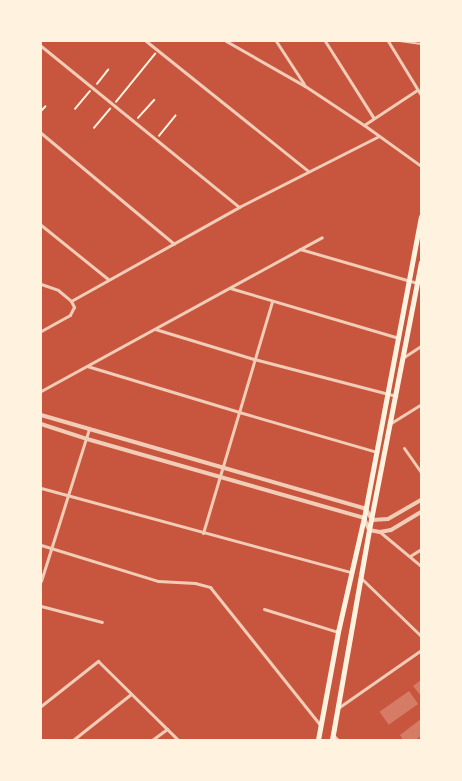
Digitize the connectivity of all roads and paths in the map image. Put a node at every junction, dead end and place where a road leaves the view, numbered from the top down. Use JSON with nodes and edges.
{"nodes":[{"id":1,"x":146,"y":41,"type":"edge"},
{"id":2,"x":226,"y":41,"type":"edge"},
{"id":3,"x":276,"y":41,"type":"edge"},
{"id":4,"x":325,"y":41,"type":"edge"},
{"id":5,"x":388,"y":41,"type":"edge"},
{"id":6,"x":400,"y":41,"type":"edge"},
{"id":7,"x":418,"y":42,"type":"edge"},
{"id":8,"x":421,"y":44,"type":"edge"},
{"id":9,"x":41,"y":46,"type":"edge"},
{"id":10,"x":158,"y":50,"type":"junction"},
{"id":11,"x":108,"y":70,"type":"dead end"},
{"id":12,"x":305,"y":86,"type":"junction"},
{"id":13,"x":93,"y":88,"type":"junction"},
{"id":14,"x":418,"y":90,"type":"junction"},
{"id":15,"x":421,"y":95,"type":"edge"},
{"id":16,"x":154,"y":100,"type":"dead end"},
{"id":17,"x":114,"y":105,"type":"junction"},
{"id":18,"x":45,"y":107,"type":"dead end"},
{"id":19,"x":75,"y":109,"type":"dead end"},
{"id":20,"x":41,"y":111,"type":"edge"},
{"id":21,"x":175,"y":116,"type":"dead end"},
{"id":22,"x":373,"y":117,"type":"junction"},
{"id":23,"x":135,"y":121,"type":"junction"},
{"id":24,"x":364,"y":124,"type":"junction"},
{"id":25,"x":94,"y":128,"type":"dead end"},
{"id":26,"x":41,"y":134,"type":"edge"},
{"id":27,"x":379,"y":136,"type":"junction"},
{"id":28,"x":156,"y":139,"type":"junction"},
{"id":29,"x":421,"y":166,"type":"edge"},
{"id":30,"x":308,"y":171,"type":"junction"},
{"id":31,"x":239,"y":207,"type":"junction"},
{"id":32,"x":421,"y":217,"type":"edge"},
{"id":33,"x":41,"y":225,"type":"edge"},
{"id":34,"x":322,"y":237,"type":"dead end"},
{"id":35,"x":174,"y":244,"type":"junction"},
{"id":36,"x":300,"y":249,"type":"junction"},
{"id":37,"x":421,"y":263,"type":"edge"},
{"id":38,"x":108,"y":279,"type":"junction"},
{"id":39,"x":410,"y":281,"type":"junction"},
{"id":40,"x":41,"y":284,"type":"edge"},
{"id":41,"x":417,"y":284,"type":"junction"},
{"id":42,"x":229,"y":287,"type":"junction"},
{"id":43,"x":71,"y":301,"type":"junction"},
{"id":44,"x":272,"y":301,"type":"junction"},
{"id":45,"x":155,"y":329,"type":"junction"},
{"id":46,"x":41,"y":332,"type":"edge"},
{"id":47,"x":399,"y":338,"type":"junction"},
{"id":48,"x":421,"y":346,"type":"edge"},
{"id":49,"x":404,"y":357,"type":"junction"},
{"id":50,"x":254,"y":359,"type":"junction"},
{"id":51,"x":87,"y":366,"type":"junction"},
{"id":52,"x":41,"y":391,"type":"edge"},
{"id":53,"x":388,"y":394,"type":"junction"},
{"id":54,"x":396,"y":396,"type":"junction"},
{"id":55,"x":421,"y":404,"type":"edge"},
{"id":56,"x":239,"y":412,"type":"junction"},
{"id":57,"x":41,"y":415,"type":"edge"},
{"id":58,"x":391,"y":423,"type":"junction"},
{"id":59,"x":41,"y":424,"type":"edge"},
{"id":60,"x":89,"y":429,"type":"junction"},
{"id":61,"x":87,"y":439,"type":"junction"},
{"id":62,"x":404,"y":448,"type":"dead end"},
{"id":63,"x":377,"y":452,"type":"junction"},
{"id":64,"x":222,"y":467,"type":"junction"},
{"id":65,"x":421,"y":472,"type":"edge"},
{"id":66,"x":219,"y":478,"type":"junction"},
{"id":67,"x":41,"y":488,"type":"edge"},
{"id":68,"x":68,"y":497,"type":"junction"},
{"id":69,"x":421,"y":500,"type":"edge"},
{"id":70,"x":366,"y":509,"type":"junction"},
{"id":71,"x":421,"y":512,"type":"edge"},
{"id":72,"x":364,"y":518,"type":"junction"},
{"id":73,"x":372,"y":520,"type":"junction"},
{"id":74,"x":370,"y":530,"type":"junction"},
{"id":75,"x":380,"y":532,"type":"junction"},
{"id":76,"x":203,"y":533,"type":"junction"},
{"id":77,"x":41,"y":545,"type":"edge"},
{"id":78,"x":52,"y":548,"type":"junction"},
{"id":79,"x":421,"y":549,"type":"edge"},
{"id":80,"x":410,"y":556,"type":"junction"},
{"id":81,"x":421,"y":566,"type":"edge"},
{"id":82,"x":351,"y":572,"type":"junction"},
{"id":83,"x":362,"y":579,"type":"junction"},
{"id":84,"x":41,"y":581,"type":"edge"},
{"id":85,"x":41,"y":606,"type":"edge"},
{"id":86,"x":264,"y":609,"type":"dead end"},
{"id":87,"x":102,"y":622,"type":"dead end"},
{"id":88,"x":338,"y":632,"type":"junction"},
{"id":89,"x":421,"y":636,"type":"edge"},
{"id":90,"x":421,"y":650,"type":"edge"},
{"id":91,"x":131,"y":694,"type":"junction"},
{"id":92,"x":41,"y":706,"type":"edge"},
{"id":93,"x":338,"y":708,"type":"junction"},
{"id":94,"x":320,"y":725,"type":"junction"},
{"id":95,"x":167,"y":729,"type":"junction"},
{"id":96,"x":332,"y":737,"type":"edge"},
{"id":97,"x":73,"y":740,"type":"edge"},
{"id":98,"x":152,"y":740,"type":"edge"},
{"id":99,"x":178,"y":740,"type":"edge"},
{"id":100,"x":318,"y":740,"type":"edge"},
{"id":101,"x":338,"y":740,"type":"edge"}],
"edges":[{"from":1,"to":10,"type":"street"},
{"from":2,"to":12,"type":"street"},
{"from":3,"to":12,"type":"street"},
{"from":4,"to":22,"type":"street"},
{"from":5,"to":14,"type":"street"},
{"from":6,"to":7,"type":"lane"},
{"from":7,"to":8,"type":"lane"},
{"from":9,"to":13,"type":"street"},
{"from":10,"to":17,"type":"path"},
{"from":10,"to":30,"type":"street"},
{"from":11,"to":13,"type":"path"},
{"from":12,"to":24,"type":"street"},
{"from":13,"to":17,"type":"street"},
{"from":13,"to":19,"type":"path"},
{"from":14,"to":15,"type":"street"},
{"from":14,"to":22,"type":"street"},
{"from":16,"to":23,"type":"path"},
{"from":17,"to":23,"type":"street"},
{"from":17,"to":25,"type":"path"},
{"from":18,"to":20,"type":"path"},
{"from":21,"to":28,"type":"path"},
{"from":22,"to":24,"type":"street"},
{"from":23,"to":28,"type":"street"},
{"from":24,"to":27,"type":"street"},
{"from":26,"to":35,"type":"street"},
{"from":27,"to":29,"type":"street"},
{"from":27,"to":30,"type":"street"},
{"from":28,"to":31,"type":"street"},
{"from":30,"to":31,"type":"street"},
{"from":31,"to":35,"type":"street"},
{"from":32,"to":39,"type":"main road"},
{"from":33,"to":38,"type":"street"},
{"from":34,"to":36,"type":"street"},
{"from":35,"to":38,"type":"street"},
{"from":36,"to":39,"type":"street"},
{"from":36,"to":42,"type":"street"},
{"from":37,"to":41,"type":"main road"},
{"from":38,"to":43,"type":"street"},
{"from":39,"to":41,"type":"street"},
{"from":39,"to":47,"type":"main road"},
{"from":40,"to":43,"type":"street"},
{"from":41,"to":49,"type":"main road"},
{"from":42,"to":44,"type":"street"},
{"from":42,"to":45,"type":"street"},
{"from":43,"to":46,"type":"street"},
{"from":44,"to":47,"type":"street"},
{"from":44,"to":50,"type":"street"},
{"from":45,"to":50,"type":"street"},
{"from":45,"to":51,"type":"street"},
{"from":47,"to":53,"type":"main road"},
{"from":48,"to":49,"type":"street"},
{"from":49,"to":54,"type":"main road"},
{"from":50,"to":53,"type":"street"},
{"from":50,"to":56,"type":"street"},
{"from":51,"to":52,"type":"street"},
{"from":51,"to":56,"type":"street"},
{"from":53,"to":54,"type":"street"},
{"from":53,"to":63,"type":"main road"},
{"from":54,"to":58,"type":"main road"},
{"from":55,"to":58,"type":"street"},
{"from":56,"to":63,"type":"street"},
{"from":56,"to":64,"type":"street"},
{"from":57,"to":60,"type":"street"},
{"from":58,"to":73,"type":"main road"},
{"from":59,"to":61,"type":"street"},
{"from":60,"to":61,"type":"street"},
{"from":60,"to":64,"type":"street"},
{"from":61,"to":66,"type":"street"},
{"from":61,"to":68,"type":"street"},
{"from":62,"to":65,"type":"street"},
{"from":63,"to":70,"type":"main road"},
{"from":64,"to":66,"type":"street"},
{"from":64,"to":70,"type":"street"},
{"from":66,"to":72,"type":"street"},
{"from":66,"to":76,"type":"street"},
{"from":67,"to":68,"type":"street"},
{"from":68,"to":76,"type":"street"},
{"from":68,"to":78,"type":"street"},
{"from":69,"to":73,"type":"street"},
{"from":70,"to":72,"type":"main road"},
{"from":70,"to":73,"type":"street"},
{"from":71,"to":75,"type":"street"},
{"from":72,"to":74,"type":"street"},
{"from":72,"to":82,"type":"main road"},
{"from":73,"to":74,"type":"main road"},
{"from":74,"to":75,"type":"street"},
{"from":74,"to":83,"type":"main road"},
{"from":75,"to":80,"type":"street"},
{"from":76,"to":82,"type":"street"},
{"from":77,"to":78,"type":"street"},
{"from":78,"to":84,"type":"street"},
{"from":78,"to":94,"type":"street"},
{"from":79,"to":80,"type":"street"},
{"from":80,"to":81,"type":"street"},
{"from":82,"to":88,"type":"main road"},
{"from":83,"to":89,"type":"street"},
{"from":83,"to":93,"type":"main road"},
{"from":85,"to":87,"type":"street"},
{"from":86,"to":88,"type":"street"},
{"from":88,"to":94,"type":"main road"},
{"from":90,"to":93,"type":"street"},
{"from":91,"to":92,"type":"street"},
{"from":91,"to":95,"type":"street"},
{"from":91,"to":97,"type":"street"},
{"from":93,"to":96,"type":"main road"},
{"from":94,"to":100,"type":"main road"},
{"from":95,"to":98,"type":"street"},
{"from":95,"to":99,"type":"street"},
{"from":96,"to":101,"type":"street"}]}
